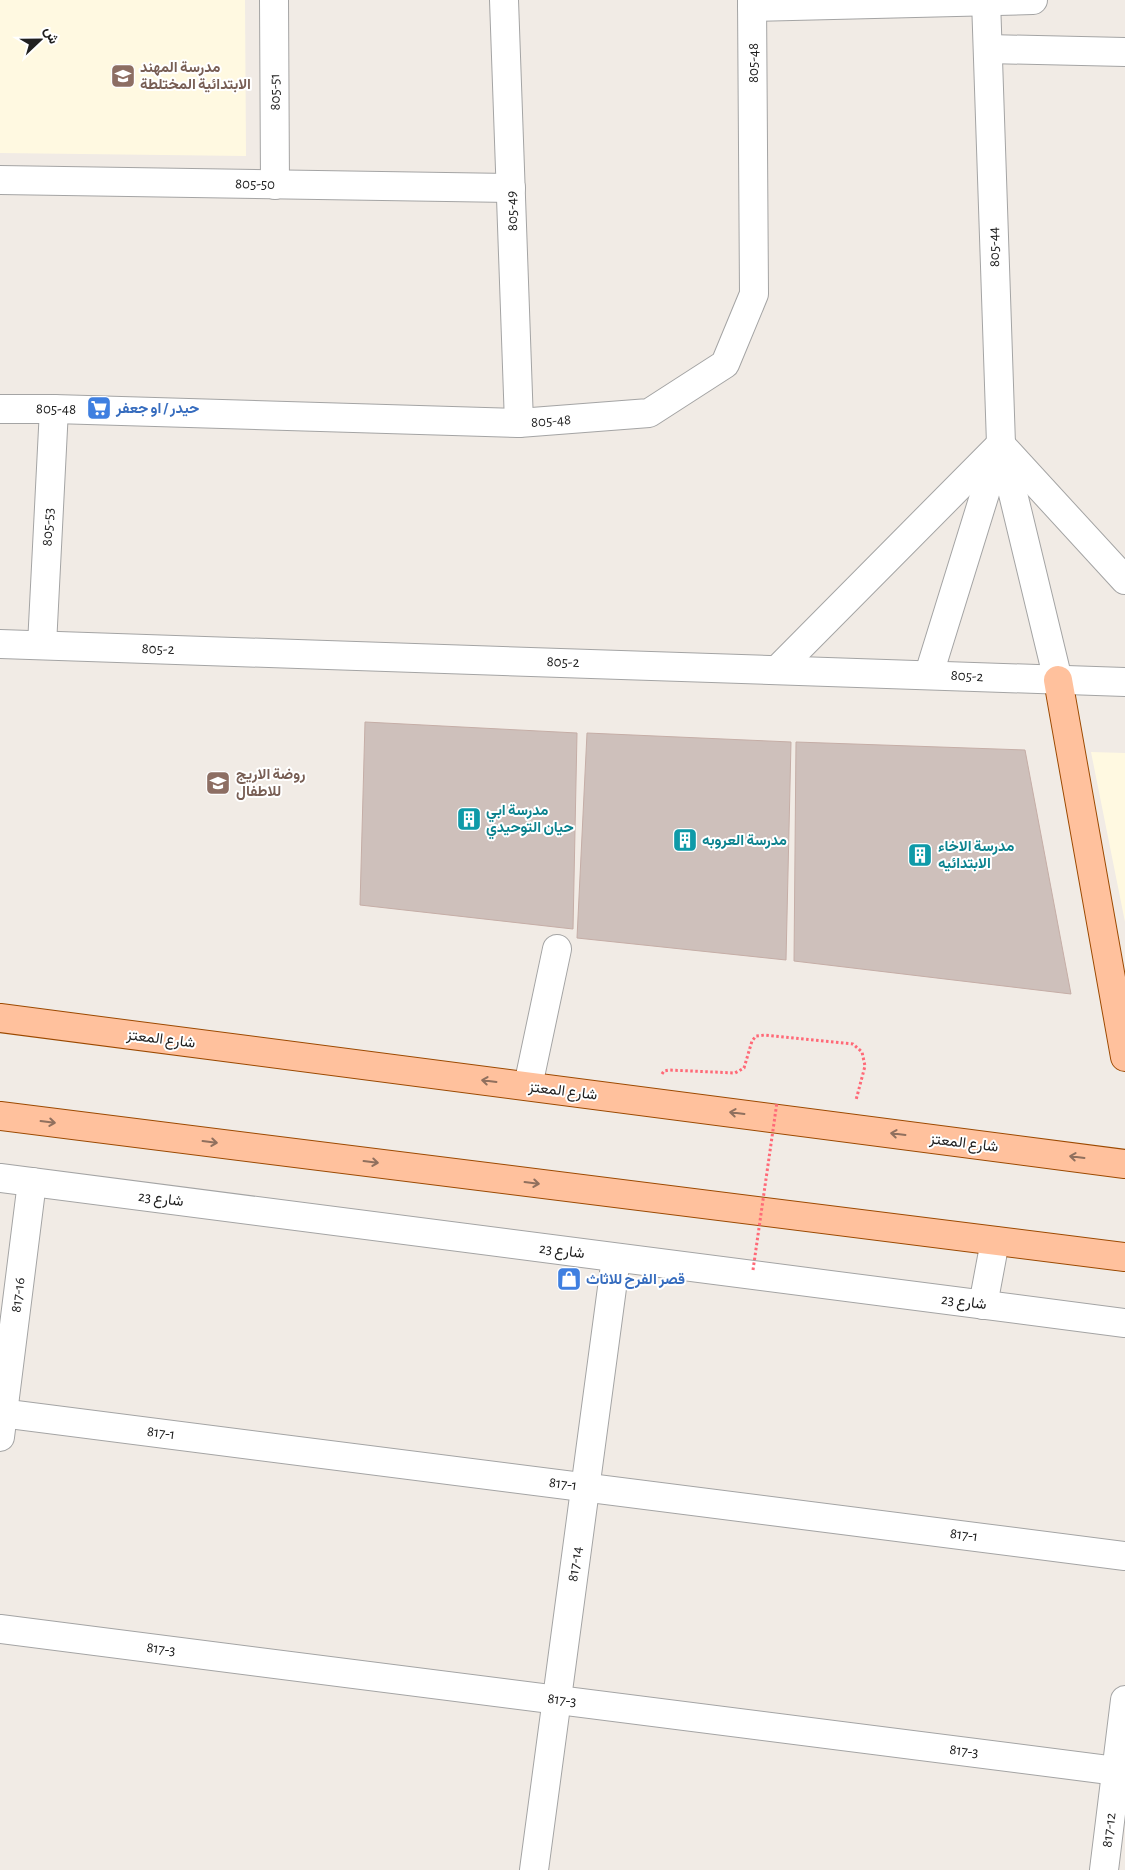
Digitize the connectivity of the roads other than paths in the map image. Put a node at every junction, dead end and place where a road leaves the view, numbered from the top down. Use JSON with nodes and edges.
{"nodes":[{"id":1,"x":274,"y":0,"type":"edge"},
{"id":2,"x":504,"y":0,"type":"edge"},
{"id":3,"x":1033,"y":0,"type":"edge"},
{"id":4,"x":986,"y":1,"type":"edge"},
{"id":5,"x":752,"y":3,"type":"edge"},
{"id":6,"x":988,"y":49,"type":"junction"},
{"id":7,"x":1125,"y":52,"type":"edge"},
{"id":8,"x":0,"y":180,"type":"edge"},
{"id":9,"x":276,"y":185,"type":"junction"},
{"id":10,"x":511,"y":188,"type":"junction"},
{"id":11,"x":0,"y":409,"type":"edge"},
{"id":12,"x":54,"y":409,"type":"junction"},
{"id":13,"x":519,"y":423,"type":"junction"},
{"id":14,"x":1000,"y":444,"type":"junction"},
{"id":15,"x":1125,"y":580,"type":"edge"},
{"id":16,"x":0,"y":644,"type":"edge"},
{"id":17,"x":42,"y":645,"type":"junction"},
{"id":18,"x":778,"y":669,"type":"junction"},
{"id":19,"x":929,"y":674,"type":"junction"},
{"id":20,"x":1058,"y":680,"type":"junction"},
{"id":21,"x":1125,"y":682,"type":"edge"},
{"id":22,"x":557,"y":948,"type":"dead end"},
{"id":23,"x":0,"y":1018,"type":"edge"},
{"id":24,"x":1125,"y":1057,"type":"edge"},
{"id":25,"x":528,"y":1086,"type":"junction"},
{"id":26,"x":0,"y":1116,"type":"edge"},
{"id":27,"x":1125,"y":1164,"type":"edge"},
{"id":28,"x":0,"y":1178,"type":"edge"},
{"id":29,"x":32,"y":1182,"type":"junction"},
{"id":30,"x":995,"y":1241,"type":"junction"},
{"id":31,"x":1125,"y":1257,"type":"edge"},
{"id":32,"x":616,"y":1258,"type":"junction"},
{"id":33,"x":983,"y":1305,"type":"junction"},
{"id":34,"x":1125,"y":1323,"type":"edge"},
{"id":35,"x":1,"y":1421,"type":"edge"},
{"id":36,"x":585,"y":1487,"type":"junction"},
{"id":37,"x":1125,"y":1556,"type":"edge"},
{"id":38,"x":0,"y":1629,"type":"edge"},
{"id":39,"x":557,"y":1700,"type":"junction"},
{"id":40,"x":1125,"y":1700,"type":"edge"},
{"id":41,"x":1120,"y":1771,"type":"edge"},
{"id":42,"x":534,"y":1870,"type":"edge"},
{"id":43,"x":1104,"y":1870,"type":"edge"}],
"edges":[{"from":1,"to":9,"type":"street","name":"805-51"},
{"from":2,"to":10,"type":"street","name":"805-49"},
{"from":3,"to":4,"type":"street"},
{"from":4,"to":5,"type":"street"},
{"from":4,"to":6,"type":"street","name":"805-44"},
{"from":5,"to":13,"type":"street","name":"805-48"},
{"from":6,"to":7,"type":"street"},
{"from":6,"to":14,"type":"street","name":"805-44"},
{"from":8,"to":9,"type":"street","name":"805-50"},
{"from":9,"to":10,"type":"street","name":"805-50"},
{"from":10,"to":13,"type":"street","name":"805-49"},
{"from":11,"to":12,"type":"street","name":"805-48"},
{"from":12,"to":13,"type":"street","name":"805-48"},
{"from":12,"to":17,"type":"street","name":"805-53"},
{"from":14,"to":15,"type":"street"},
{"from":14,"to":18,"type":"street"},
{"from":14,"to":19,"type":"street"},
{"from":14,"to":20,"type":"street"},
{"from":16,"to":17,"type":"street","name":"805-2"},
{"from":17,"to":18,"type":"street","name":"805-2"},
{"from":18,"to":19,"type":"street","name":"805-2"},
{"from":19,"to":20,"type":"street","name":"805-2"},
{"from":20,"to":21,"type":"street","name":"805-2"},
{"from":20,"to":24,"type":"main road"},
{"from":22,"to":25,"type":"street"},
{"from":25,"to":23,"type":"main road","name":"شارع المعتز","one_way":true},
{"from":27,"to":25,"type":"main road","name":"شارع المعتز","one_way":true},
{"from":26,"to":30,"type":"main road","one_way":true},
{"from":28,"to":29,"type":"street","name":"شارع 23"},
{"from":29,"to":32,"type":"street","name":"شارع 23"},
{"from":29,"to":35,"type":"street","name":"817-16"},
{"from":30,"to":31,"type":"main road"},
{"from":30,"to":33,"type":"street"},
{"from":32,"to":33,"type":"street","name":"شارع 23"},
{"from":32,"to":36,"type":"street","name":"817-14"},
{"from":33,"to":34,"type":"street","name":"شارع 23"},
{"from":35,"to":36,"type":"street","name":"817-1"},
{"from":36,"to":37,"type":"street","name":"817-1"},
{"from":36,"to":39,"type":"street","name":"817-14"},
{"from":38,"to":39,"type":"street","name":"817-3"},
{"from":39,"to":41,"type":"street","name":"817-3"},
{"from":39,"to":42,"type":"street","name":"817-14"},
{"from":40,"to":41,"type":"street","name":"817-12"},
{"from":41,"to":43,"type":"street","name":"817-12"}]}
